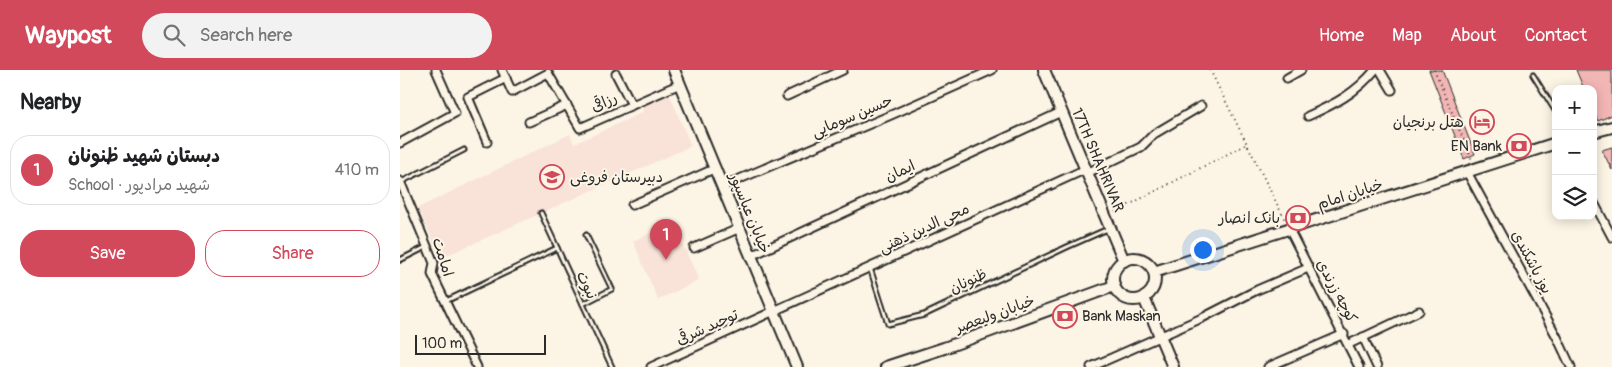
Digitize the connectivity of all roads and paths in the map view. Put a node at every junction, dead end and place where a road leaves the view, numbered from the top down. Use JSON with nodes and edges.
{"nodes":[{"id":1,"x":436,"y":70,"type":"edge"},
{"id":2,"x":502,"y":70,"type":"edge"},
{"id":3,"x":674,"y":70,"type":"edge"},
{"id":4,"x":843,"y":70,"type":"edge"},
{"id":5,"x":992,"y":70,"type":"edge"},
{"id":6,"x":1044,"y":70,"type":"edge"},
{"id":7,"x":1210,"y":70,"type":"edge"},
{"id":8,"x":1301,"y":70,"type":"edge"},
{"id":9,"x":1375,"y":70,"type":"edge"},
{"id":10,"x":1380,"y":70,"type":"edge"},
{"id":11,"x":1434,"y":70,"type":"edge"},
{"id":12,"x":616,"y":74,"type":"dead end"},
{"id":13,"x":1533,"y":75,"type":"dead end"},
{"id":14,"x":506,"y":78,"type":"junction"},
{"id":15,"x":1287,"y":78,"type":"dead end"},
{"id":16,"x":680,"y":84,"type":"junction"},
{"id":17,"x":1392,"y":90,"type":"dead end"},
{"id":18,"x":787,"y":96,"type":"dead end"},
{"id":19,"x":567,"y":105,"type":"junction"},
{"id":20,"x":632,"y":105,"type":"junction"},
{"id":21,"x":1201,"y":106,"type":"dead end"},
{"id":22,"x":1552,"y":106,"type":"edge"},
{"id":23,"x":1061,"y":112,"type":"junction"},
{"id":24,"x":1308,"y":116,"type":"dead end"},
{"id":25,"x":529,"y":122,"type":"dead end"},
{"id":26,"x":1612,"y":127,"type":"edge"},
{"id":27,"x":1597,"y":131,"type":"edge"},
{"id":28,"x":487,"y":142,"type":"dead end"},
{"id":29,"x":400,"y":143,"type":"edge"},
{"id":30,"x":1247,"y":144,"type":"junction"},
{"id":31,"x":1552,"y":144,"type":"edge"},
{"id":32,"x":464,"y":150,"type":"dead end"},
{"id":33,"x":716,"y":168,"type":"junction"},
{"id":34,"x":1086,"y":171,"type":"junction"},
{"id":35,"x":1471,"y":171,"type":"junction"},
{"id":36,"x":400,"y":182,"type":"edge"},
{"id":37,"x":723,"y":186,"type":"junction"},
{"id":38,"x":632,"y":205,"type":"dead end"},
{"id":39,"x":1597,"y":209,"type":"edge"},
{"id":40,"x":1115,"y":212,"type":"dead end"},
{"id":41,"x":541,"y":213,"type":"dead end"},
{"id":42,"x":740,"y":228,"type":"junction"},
{"id":43,"x":1110,"y":228,"type":"junction"},
{"id":44,"x":1290,"y":229,"type":"junction"},
{"id":45,"x":586,"y":235,"type":"dead end"},
{"id":46,"x":1612,"y":237,"type":"edge"},
{"id":47,"x":427,"y":247,"type":"junction"},
{"id":48,"x":557,"y":248,"type":"junction"},
{"id":49,"x":694,"y":248,"type":"dead end"},
{"id":50,"x":751,"y":256,"type":"junction"},
{"id":51,"x":400,"y":260,"type":"edge"},
{"id":52,"x":1124,"y":261,"type":"junction"},
{"id":53,"x":870,"y":268,"type":"junction"},
{"id":54,"x":1308,"y":268,"type":"junction"},
{"id":55,"x":1154,"y":272,"type":"junction"},
{"id":56,"x":1114,"y":286,"type":"junction"},
{"id":57,"x":1144,"y":298,"type":"junction"},
{"id":58,"x":445,"y":301,"type":"junction"},
{"id":59,"x":583,"y":304,"type":"junction"},
{"id":60,"x":1419,"y":311,"type":"dead end"},
{"id":61,"x":774,"y":312,"type":"junction"},
{"id":62,"x":1344,"y":334,"type":"junction"},
{"id":63,"x":1160,"y":337,"type":"junction"},
{"id":64,"x":1363,"y":337,"type":"junction"},
{"id":65,"x":1349,"y":344,"type":"junction"},
{"id":66,"x":477,"y":367,"type":"edge"},
{"id":67,"x":612,"y":367,"type":"edge"},
{"id":68,"x":651,"y":367,"type":"edge"},
{"id":69,"x":796,"y":367,"type":"edge"},
{"id":70,"x":886,"y":367,"type":"edge"},
{"id":71,"x":1091,"y":367,"type":"edge"},
{"id":72,"x":1173,"y":367,"type":"edge"},
{"id":73,"x":1268,"y":367,"type":"edge"},
{"id":74,"x":1360,"y":367,"type":"edge"},
{"id":75,"x":1377,"y":367,"type":"edge"},
{"id":76,"x":1571,"y":367,"type":"edge"}],
"edges":[{"from":1,"to":29,"type":"street"},
{"from":2,"to":14,"type":"street"},
{"from":3,"to":16,"type":"main road","name":"خیابان عباسپور"},
{"from":4,"to":18,"type":"street"},
{"from":5,"to":37,"type":"street","name":"حسین سومایی"},
{"from":6,"to":23,"type":"main road","name":"17TH SHAHRIVAR"},
{"from":7,"to":30,"type":"path"},
{"from":8,"to":15,"type":"street"},
{"from":9,"to":24,"type":"street"},
{"from":10,"to":17,"type":"street"},
{"from":11,"to":35,"type":"path"},
{"from":12,"to":20,"type":"street"},
{"from":13,"to":22,"type":"lane"},
{"from":14,"to":19,"type":"street","name":"رزاقی"},
{"from":14,"to":28,"type":"street"},
{"from":16,"to":20,"type":"street","name":"رزاقی"},
{"from":16,"to":33,"type":"main road","name":"خیابان عباسپور"},
{"from":19,"to":20,"type":"street","name":"رزاقی"},
{"from":19,"to":25,"type":"street"},
{"from":21,"to":34,"type":"street","name":"محی الدین ذهنی"},
{"from":23,"to":34,"type":"main road","name":"17TH SHAHRIVAR"},
{"from":23,"to":50,"type":"street","name":"ایمان"},
{"from":26,"to":27,"type":"main road"},
{"from":30,"to":40,"type":"path"},
{"from":30,"to":44,"type":"path"},
{"from":31,"to":35,"type":"main road","name":"خیابان امام"},
{"from":32,"to":36,"type":"lane"},
{"from":33,"to":37,"type":"main road","name":"خیابان عباسپور"},
{"from":33,"to":38,"type":"street"},
{"from":34,"to":43,"type":"main road","name":"17TH SHAHRIVAR"},
{"from":34,"to":53,"type":"street","name":"محی الدین ذهنی"},
{"from":35,"to":44,"type":"main road","name":"خیابان امام"},
{"from":35,"to":76,"type":"street","name":"یوز باشکندی"},
{"from":36,"to":47,"type":"street","name":"امامت"},
{"from":37,"to":42,"type":"main road","name":"خیابان عباسپور"},
{"from":39,"to":46,"type":"street"},
{"from":41,"to":48,"type":"lane","name":"نبوت"},
{"from":42,"to":49,"type":"street"},
{"from":42,"to":50,"type":"main road","name":"خیابان عباسپور"},
{"from":43,"to":52,"type":"main road","name":"17TH SHAHRIVAR"},
{"from":43,"to":53,"type":"lane","name":"ظنونان"},
{"from":44,"to":54,"type":"street","name":"کوچه زرندی"},
{"from":44,"to":55,"type":"main road","name":"خیابان امام"},
{"from":45,"to":59,"type":"lane"},
{"from":47,"to":51,"type":"lane"},
{"from":47,"to":58,"type":"street","name":"امامت"},
{"from":48,"to":58,"type":"lane"},
{"from":48,"to":59,"type":"lane","name":"نبوت"},
{"from":50,"to":61,"type":"main road","name":"خیابان عباسپور"},
{"from":52,"to":55,"type":"main road"},
{"from":52,"to":56,"type":"main road"},
{"from":53,"to":61,"type":"street","name":"محی الدین ذهنی"},
{"from":54,"to":62,"type":"street","name":"کوچه زرندی"},
{"from":54,"to":63,"type":"street"},
{"from":55,"to":57,"type":"main road"},
{"from":56,"to":57,"type":"main road"},
{"from":56,"to":70,"type":"main road","name":"خیابان ولیعصر"},
{"from":57,"to":63,"type":"main road"},
{"from":58,"to":66,"type":"street","name":"امامت"},
{"from":59,"to":67,"type":"lane","name":"نبوت"},
{"from":60,"to":64,"type":"street"},
{"from":61,"to":68,"type":"street","name":"توحید شرقی"},
{"from":61,"to":69,"type":"main road","name":"خیابان عباسپور"},
{"from":62,"to":65,"type":"street","name":"کوچه زرندی"},
{"from":62,"to":73,"type":"street"},
{"from":63,"to":71,"type":"street"},
{"from":63,"to":72,"type":"main road"},
{"from":64,"to":65,"type":"street"},
{"from":64,"to":75,"type":"street"},
{"from":65,"to":74,"type":"street","name":"کوچه زرندی"}]}
